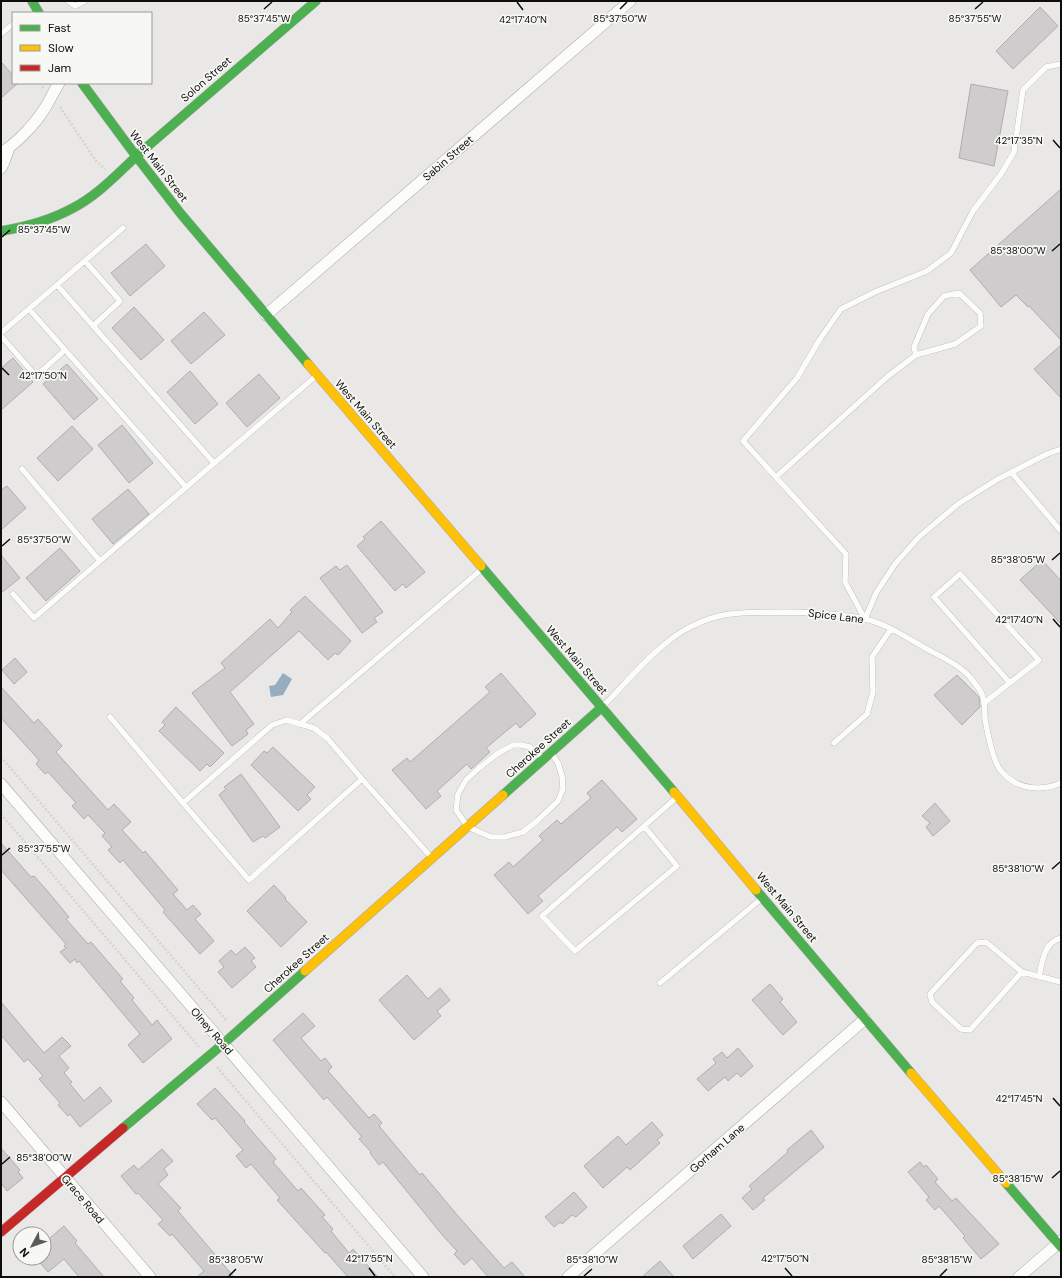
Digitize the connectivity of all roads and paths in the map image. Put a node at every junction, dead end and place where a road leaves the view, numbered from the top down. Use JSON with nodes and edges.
{"nodes":[{"id":1,"x":68,"y":1,"type":"edge"},
{"id":2,"x":85,"y":1,"type":"edge"},
{"id":3,"x":316,"y":1,"type":"edge"},
{"id":4,"x":630,"y":1,"type":"edge"},
{"id":5,"x":12,"y":25,"type":"edge"},
{"id":6,"x":1,"y":34,"type":"edge"},
{"id":7,"x":1061,"y":64,"type":"edge"},
{"id":8,"x":40,"y":84,"type":"edge"},
{"id":9,"x":58,"y":84,"type":"edge"},
{"id":10,"x":83,"y":84,"type":"edge"},
{"id":11,"x":51,"y":96,"type":"junction"},
{"id":12,"x":5,"y":150,"type":"edge"},
{"id":13,"x":136,"y":156,"type":"junction"},
{"id":14,"x":1,"y":168,"type":"edge"},
{"id":15,"x":114,"y":177,"type":"junction"},
{"id":16,"x":123,"y":228,"type":"dead end"},
{"id":17,"x":1,"y":231,"type":"edge"},
{"id":18,"x":85,"y":261,"type":"junction"},
{"id":19,"x":57,"y":285,"type":"junction"},
{"id":20,"x":29,"y":309,"type":"junction"},
{"id":21,"x":266,"y":315,"type":"junction"},
{"id":22,"x":93,"y":326,"type":"junction"},
{"id":23,"x":1,"y":332,"type":"edge"},
{"id":24,"x":1,"y":336,"type":"edge"},
{"id":25,"x":65,"y":350,"type":"junction"},
{"id":26,"x":916,"y":355,"type":"junction"},
{"id":27,"x":317,"y":375,"type":"junction"},
{"id":28,"x":1061,"y":449,"type":"edge"},
{"id":29,"x":214,"y":463,"type":"junction"},
{"id":30,"x":22,"y":469,"type":"dead end"},
{"id":31,"x":1011,"y":472,"type":"junction"},
{"id":32,"x":776,"y":477,"type":"junction"},
{"id":33,"x":186,"y":487,"type":"junction"},
{"id":34,"x":1061,"y":531,"type":"edge"},
{"id":35,"x":100,"y":561,"type":"junction"},
{"id":36,"x":482,"y":568,"type":"junction"},
{"id":37,"x":13,"y":594,"type":"dead end"},
{"id":38,"x":865,"y":619,"type":"junction"},
{"id":39,"x":891,"y":629,"type":"junction"},
{"id":40,"x":1010,"y":683,"type":"junction"},
{"id":41,"x":984,"y":703,"type":"junction"},
{"id":42,"x":602,"y":707,"type":"junction"},
{"id":43,"x":110,"y":717,"type":"dead end"},
{"id":44,"x":300,"y":724,"type":"junction"},
{"id":45,"x":834,"y":743,"type":"dead end"},
{"id":46,"x":548,"y":756,"type":"junction"},
{"id":47,"x":1,"y":757,"type":"edge"},
{"id":48,"x":362,"y":779,"type":"junction"},
{"id":49,"x":1061,"y":782,"type":"edge"},
{"id":50,"x":1,"y":784,"type":"edge"},
{"id":51,"x":678,"y":797,"type":"junction"},
{"id":52,"x":183,"y":803,"type":"junction"},
{"id":53,"x":644,"y":826,"type":"junction"},
{"id":54,"x":468,"y":827,"type":"junction"},
{"id":55,"x":432,"y":858,"type":"junction"},
{"id":56,"x":763,"y":897,"type":"junction"},
{"id":57,"x":1061,"y":938,"type":"edge"},
{"id":58,"x":1022,"y":972,"type":"junction"},
{"id":59,"x":1040,"y":977,"type":"junction"},
{"id":60,"x":1061,"y":982,"type":"edge"},
{"id":61,"x":660,"y":984,"type":"dead end"},
{"id":62,"x":865,"y":1019,"type":"junction"},
{"id":63,"x":236,"y":1032,"type":"junction"},
{"id":64,"x":223,"y":1044,"type":"junction"},
{"id":65,"x":1,"y":1102,"type":"edge"},
{"id":66,"x":64,"y":1177,"type":"junction"},
{"id":67,"x":1,"y":1232,"type":"edge"},
{"id":68,"x":1060,"y":1244,"type":"edge"},
{"id":69,"x":150,"y":1277,"type":"edge"},
{"id":70,"x":423,"y":1277,"type":"edge"},
{"id":71,"x":568,"y":1277,"type":"edge"},
{"id":72,"x":1019,"y":1277,"type":"edge"}],
"edges":[{"from":1,"to":2,"type":"lane"},
{"from":3,"to":13,"type":"main road","name":"Solon Street"},
{"from":4,"to":21,"type":"street","name":"Sabin Street"},
{"from":5,"to":6,"type":"lane"},
{"from":7,"to":32,"type":"lane"},
{"from":8,"to":11,"type":"path"},
{"from":9,"to":11,"type":"street"},
{"from":10,"to":13,"type":"main road","name":"West Main Street"},
{"from":11,"to":12,"type":"street"},
{"from":11,"to":15,"type":"path"},
{"from":12,"to":14,"type":"street"},
{"from":13,"to":15,"type":"main road","name":"Solon Street"},
{"from":13,"to":21,"type":"main road","name":"West Main Street"},
{"from":15,"to":17,"type":"main road","name":"Solon Street"},
{"from":16,"to":18,"type":"lane"},
{"from":18,"to":19,"type":"lane"},
{"from":18,"to":22,"type":"lane"},
{"from":19,"to":20,"type":"lane"},
{"from":19,"to":22,"type":"lane"},
{"from":20,"to":23,"type":"lane"},
{"from":20,"to":25,"type":"lane"},
{"from":21,"to":27,"type":"main road","name":"West Main Street"},
{"from":22,"to":29,"type":"lane"},
{"from":24,"to":25,"type":"lane"},
{"from":25,"to":33,"type":"lane"},
{"from":26,"to":26,"type":"lane"},
{"from":26,"to":32,"type":"lane"},
{"from":27,"to":29,"type":"lane"},
{"from":27,"to":36,"type":"main road","name":"West Main Street"},
{"from":28,"to":31,"type":"lane"},
{"from":29,"to":33,"type":"lane"},
{"from":30,"to":35,"type":"lane"},
{"from":31,"to":34,"type":"lane"},
{"from":31,"to":38,"type":"lane"},
{"from":32,"to":38,"type":"lane"},
{"from":33,"to":35,"type":"lane"},
{"from":35,"to":37,"type":"lane"},
{"from":36,"to":42,"type":"main road","name":"West Main Street"},
{"from":36,"to":44,"type":"lane"},
{"from":38,"to":39,"type":"lane","name":"Spice Lane"},
{"from":38,"to":42,"type":"lane","name":"Spice Lane"},
{"from":39,"to":41,"type":"lane","name":"Spice Lane"},
{"from":39,"to":45,"type":"lane"},
{"from":40,"to":40,"type":"lane"},
{"from":40,"to":41,"type":"lane"},
{"from":41,"to":49,"type":"lane","name":"Spice Lane"},
{"from":42,"to":46,"type":"main road","name":"Cherokee Street"},
{"from":42,"to":51,"type":"main road","name":"West Main Street"},
{"from":43,"to":52,"type":"lane"},
{"from":44,"to":48,"type":"lane"},
{"from":44,"to":52,"type":"lane"},
{"from":46,"to":54,"type":"main road","name":"Cherokee Street"},
{"from":46,"to":54,"type":"lane"},
{"from":46,"to":54,"type":"lane"},
{"from":47,"to":63,"type":"path"},
{"from":48,"to":52,"type":"lane"},
{"from":48,"to":55,"type":"lane"},
{"from":50,"to":64,"type":"street","name":"Olney Road"},
{"from":51,"to":53,"type":"lane"},
{"from":51,"to":56,"type":"main road","name":"West Main Street"},
{"from":53,"to":53,"type":"lane"},
{"from":54,"to":55,"type":"main road","name":"Cherokee Street"},
{"from":55,"to":63,"type":"main road","name":"Cherokee Street"},
{"from":56,"to":61,"type":"lane"},
{"from":56,"to":62,"type":"main road","name":"West Main Street"},
{"from":57,"to":59,"type":"lane"},
{"from":58,"to":58,"type":"lane"},
{"from":58,"to":59,"type":"lane"},
{"from":59,"to":60,"type":"lane"},
{"from":62,"to":68,"type":"main road","name":"West Main Street"},
{"from":62,"to":71,"type":"street","name":"Gorham Lane"},
{"from":63,"to":64,"type":"main road","name":"Cherokee Street"},
{"from":64,"to":66,"type":"main road","name":"Cherokee Street"},
{"from":64,"to":70,"type":"street","name":"Olney Road"},
{"from":65,"to":66,"type":"street","name":"Grace Road"},
{"from":66,"to":67,"type":"main road","name":"Cherokee Street"},
{"from":66,"to":69,"type":"street","name":"Grace Road"},
{"from":68,"to":72,"type":"street"}]}
